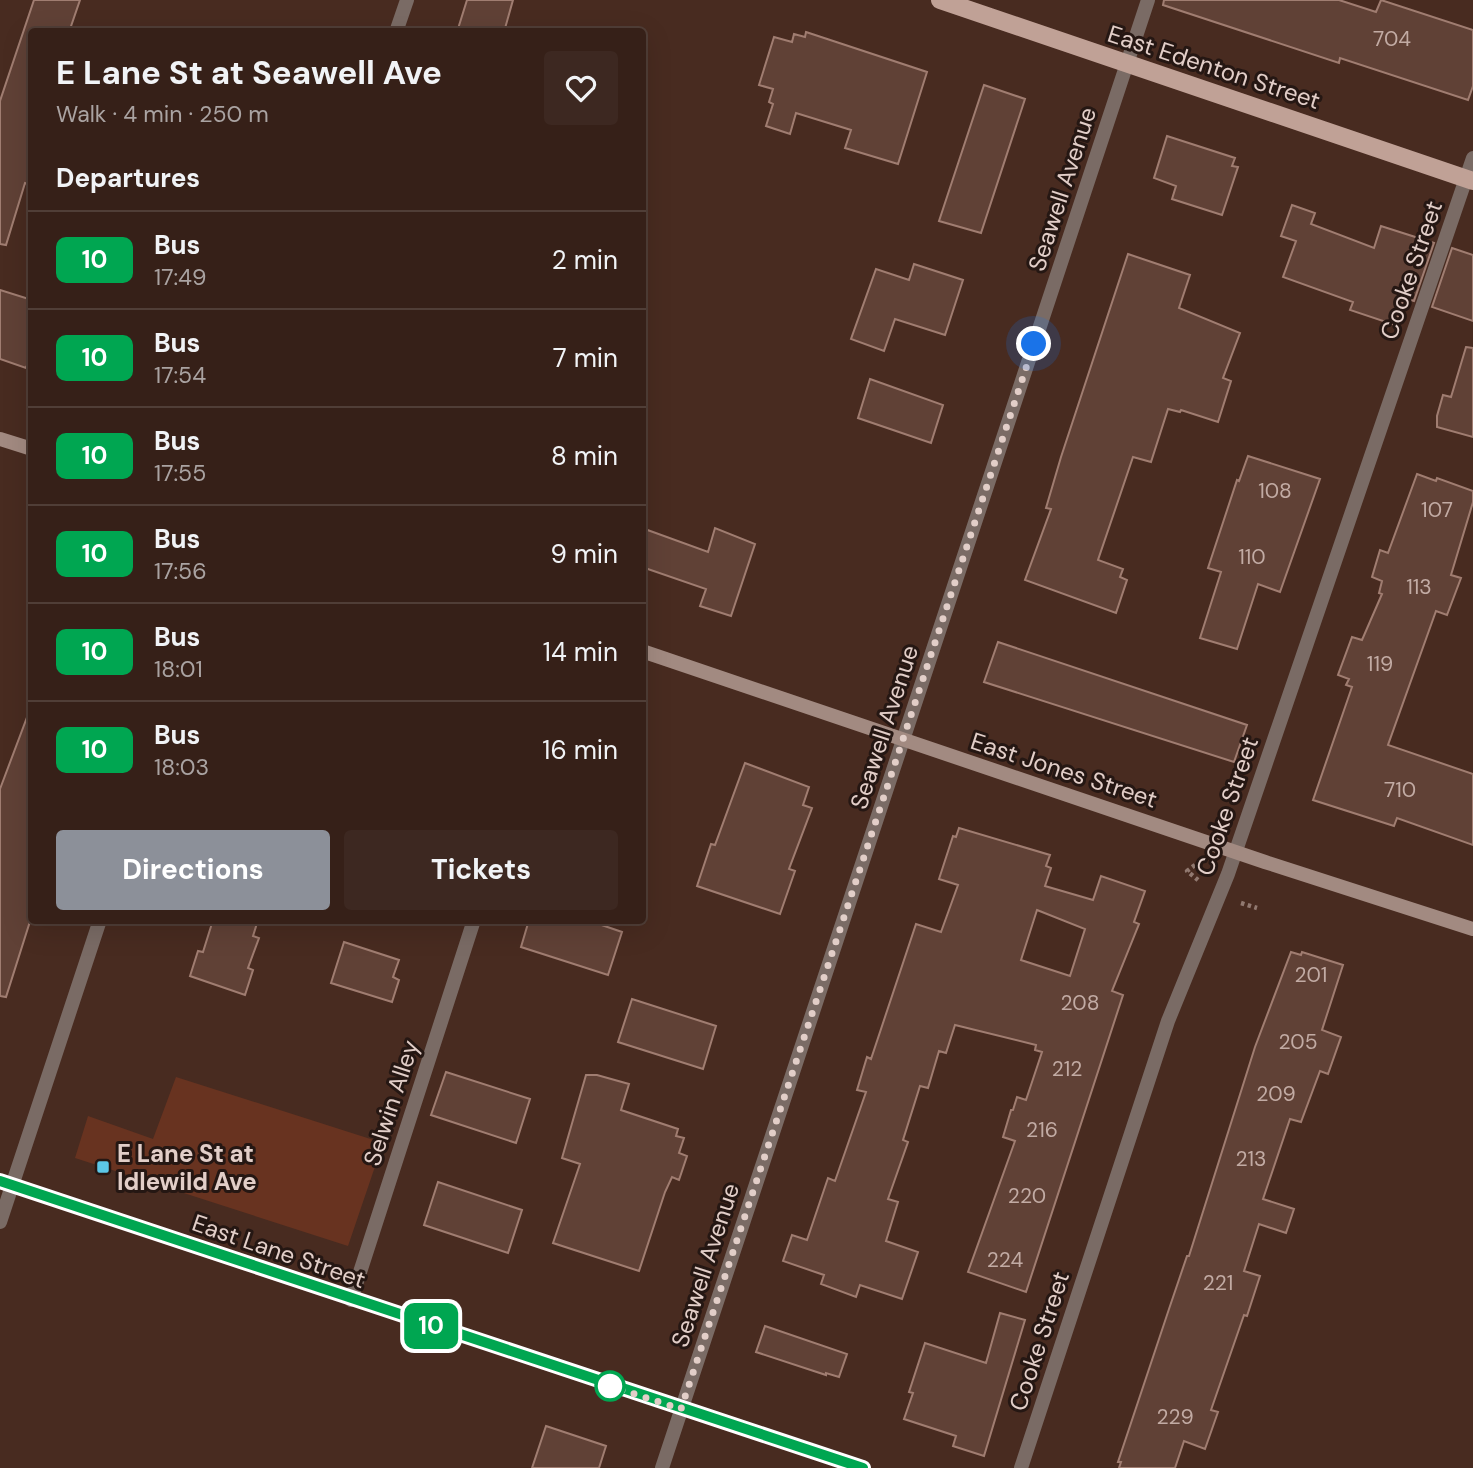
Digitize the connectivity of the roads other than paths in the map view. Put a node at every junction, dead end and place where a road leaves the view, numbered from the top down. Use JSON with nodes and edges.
{"nodes":[{"id":1,"x":407,"y":0,"type":"edge"},
{"id":2,"x":940,"y":0,"type":"edge"},
{"id":3,"x":1148,"y":0,"type":"edge"},
{"id":4,"x":397,"y":28,"type":"edge"},
{"id":5,"x":1128,"y":64,"type":"junction"},
{"id":6,"x":1473,"y":158,"type":"edge"},
{"id":7,"x":1470,"y":180,"type":"edge"},
{"id":8,"x":0,"y":439,"type":"edge"},
{"id":9,"x":28,"y":448,"type":"edge"},
{"id":10,"x":646,"y":652,"type":"edge"},
{"id":11,"x":903,"y":740,"type":"junction"},
{"id":12,"x":1236,"y":852,"type":"junction"},
{"id":13,"x":99,"y":924,"type":"edge"},
{"id":14,"x":473,"y":924,"type":"edge"},
{"id":15,"x":1473,"y":929,"type":"edge"},
{"id":16,"x":6,"y":1183,"type":"edge"},
{"id":17,"x":0,"y":1222,"type":"edge"},
{"id":18,"x":351,"y":1300,"type":"junction"},
{"id":19,"x":681,"y":1409,"type":"junction"},
{"id":20,"x":662,"y":1468,"type":"edge"},
{"id":21,"x":863,"y":1468,"type":"edge"},
{"id":22,"x":1021,"y":1468,"type":"edge"}],
"edges":[{"from":1,"to":4,"type":"street"},
{"from":2,"to":5,"type":"main road","name":"East Edenton Street"},
{"from":3,"to":5,"type":"street","name":"Seawell Avenue"},
{"from":5,"to":7,"type":"main road","name":"East Edenton Street"},
{"from":5,"to":11,"type":"street","name":"Seawell Avenue"},
{"from":6,"to":7,"type":"street","name":"Cooke Street"},
{"from":7,"to":12,"type":"street","name":"Cooke Street"},
{"from":8,"to":9,"type":"street"},
{"from":10,"to":11,"type":"street","name":"East Jones Street"},
{"from":11,"to":12,"type":"street","name":"East Jones Street"},
{"from":11,"to":19,"type":"street","name":"Seawell Avenue"},
{"from":12,"to":15,"type":"street","name":"East Jones Street"},
{"from":12,"to":22,"type":"street","name":"Cooke Street"},
{"from":13,"to":16,"type":"street"},
{"from":14,"to":18,"type":"street","name":"Selwin Alley"},
{"from":16,"to":17,"type":"street"},
{"from":16,"to":18,"type":"street","name":"East Lane Street"},
{"from":18,"to":19,"type":"street","name":"East Lane Street"},
{"from":19,"to":20,"type":"street","name":"Seawell Avenue"},
{"from":19,"to":21,"type":"street","name":"East Lane Street"}]}
